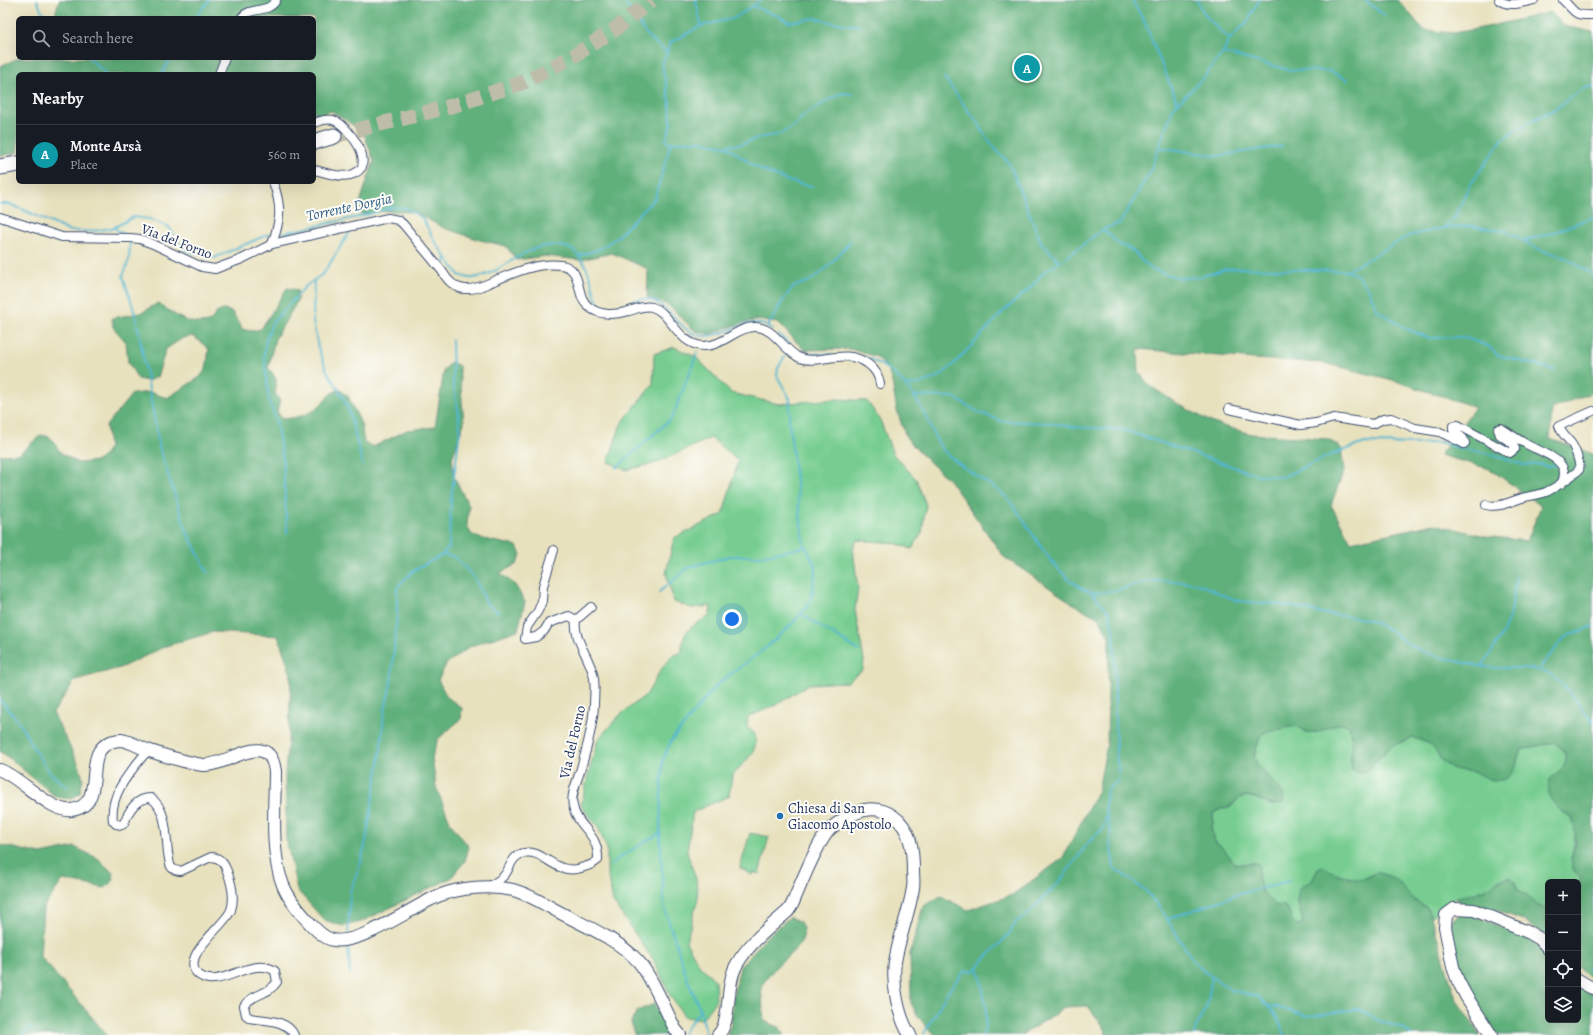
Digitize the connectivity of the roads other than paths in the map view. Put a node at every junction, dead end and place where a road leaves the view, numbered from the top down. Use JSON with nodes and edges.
{"nodes":[{"id":1,"x":276,"y":0,"type":"edge"},
{"id":2,"x":1534,"y":0,"type":"edge"},
{"id":3,"x":1563,"y":0,"type":"edge"},
{"id":4,"x":1501,"y":2,"type":"edge"},
{"id":5,"x":1593,"y":15,"type":"edge"},
{"id":6,"x":242,"y":16,"type":"edge"},
{"id":7,"x":224,"y":60,"type":"edge"},
{"id":8,"x":220,"y":72,"type":"edge"},
{"id":9,"x":316,"y":122,"type":"edge"},
{"id":10,"x":334,"y":136,"type":"tunnel mouth"},
{"id":11,"x":316,"y":141,"type":"edge"},
{"id":12,"x":16,"y":164,"type":"edge"},
{"id":13,"x":0,"y":167,"type":"edge"},
{"id":14,"x":316,"y":170,"type":"edge"},
{"id":15,"x":274,"y":184,"type":"edge"},
{"id":16,"x":0,"y":217,"type":"edge"},
{"id":17,"x":272,"y":244,"type":"junction"},
{"id":18,"x":880,"y":384,"type":"dead end"},
{"id":19,"x":1229,"y":409,"type":"dead end"},
{"id":20,"x":1593,"y":411,"type":"edge"},
{"id":21,"x":1561,"y":484,"type":"junction"},
{"id":22,"x":1486,"y":505,"type":"dead end"},
{"id":23,"x":554,"y":550,"type":"dead end"},
{"id":24,"x":591,"y":607,"type":"dead end"},
{"id":25,"x":576,"y":620,"type":"junction"},
{"id":26,"x":148,"y":750,"type":"junction"},
{"id":27,"x":0,"y":770,"type":"edge"},
{"id":28,"x":486,"y":888,"type":"junction"},
{"id":29,"x":1545,"y":945,"type":"edge"},
{"id":30,"x":1581,"y":982,"type":"edge"},
{"id":31,"x":1593,"y":988,"type":"edge"},
{"id":32,"x":294,"y":1035,"type":"edge"},
{"id":33,"x":680,"y":1035,"type":"edge"},
{"id":34,"x":718,"y":1035,"type":"edge"},
{"id":35,"x":910,"y":1035,"type":"edge"},
{"id":36,"x":1491,"y":1035,"type":"edge"}],
"edges":[{"from":1,"to":6,"type":"street"},
{"from":2,"to":4,"type":"street"},
{"from":3,"to":5,"type":"street"},
{"from":7,"to":8,"type":"street"},
{"from":9,"to":14,"type":"street"},
{"from":10,"to":11,"type":"highway"},
{"from":12,"to":13,"type":"highway"},
{"from":15,"to":17,"type":"street"},
{"from":16,"to":17,"type":"street","name":"Via del Forno"},
{"from":17,"to":18,"type":"street","name":"Via del Forno"},
{"from":19,"to":21,"type":"street"},
{"from":20,"to":21,"type":"street"},
{"from":21,"to":22,"type":"street"},
{"from":23,"to":25,"type":"street"},
{"from":24,"to":25,"type":"street"},
{"from":25,"to":28,"type":"street","name":"Via del Forno"},
{"from":26,"to":27,"type":"street"},
{"from":26,"to":28,"type":"street"},
{"from":26,"to":32,"type":"street"},
{"from":28,"to":33,"type":"street"},
{"from":29,"to":36,"type":"street"},
{"from":30,"to":31,"type":"street"},
{"from":34,"to":35,"type":"street"}]}
